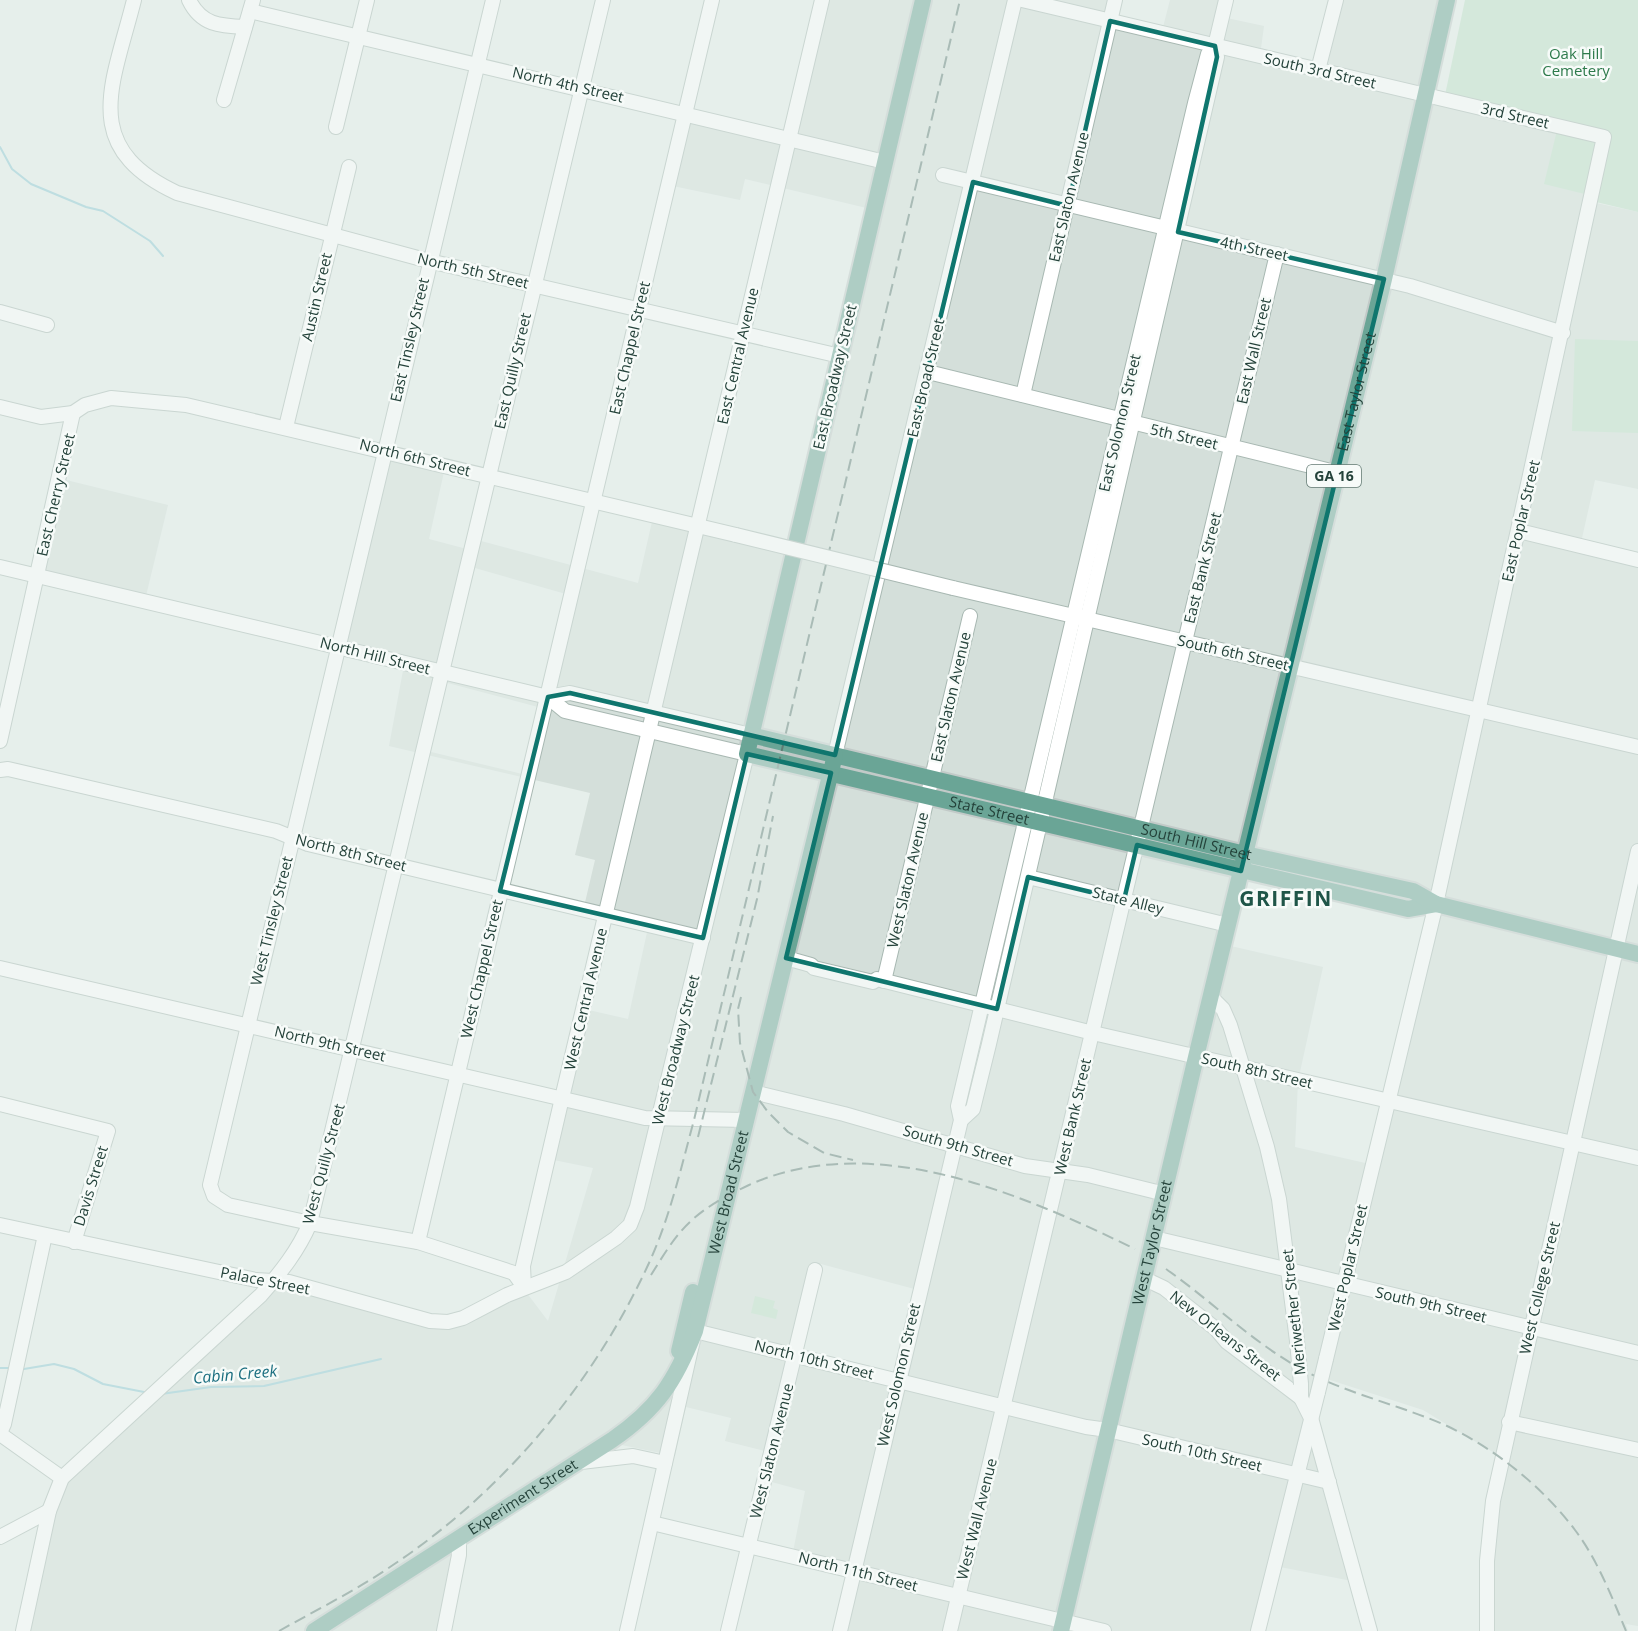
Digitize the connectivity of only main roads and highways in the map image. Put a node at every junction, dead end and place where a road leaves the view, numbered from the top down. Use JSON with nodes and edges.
{"nodes":[{"id":1,"x":923,"y":0,"type":"edge"},
{"id":2,"x":1447,"y":0,"type":"edge"},
{"id":3,"x":751,"y":735,"type":"junction"},
{"id":4,"x":747,"y":754,"type":"joint"},
{"id":5,"x":835,"y":755,"type":"junction"},
{"id":6,"x":831,"y":773,"type":"junction"},
{"id":7,"x":1245,"y":854,"type":"junction"},
{"id":8,"x":1241,"y":871,"type":"junction"},
{"id":9,"x":1436,"y":904,"type":"junction"},
{"id":10,"x":1638,"y":954,"type":"edge"},
{"id":11,"x":726,"y":1204,"type":"junction"},
{"id":12,"x":695,"y":1331,"type":"joint"},
{"id":13,"x":670,"y":1385,"type":"junction"},
{"id":14,"x":1062,"y":1626,"type":"edge"},
{"id":15,"x":323,"y":1629,"type":"edge"}],
"edges":[{"from":1,"to":3,"type":"main road","name":"East Broadway Street"},
{"from":2,"to":7,"type":"main road","name":"East Taylor Street","number":"GA 16"},
{"from":3,"to":4,"type":"main road","name":"East Broadway Street"},
{"from":3,"to":5,"type":"main road","name":"South Hill Street"},
{"from":4,"to":6,"type":"main road","name":"State Street"},
{"from":5,"to":6,"type":"main road","name":"West Broad Street"},
{"from":5,"to":7,"type":"main road","name":"South Hill Street"},
{"from":6,"to":8,"type":"main road","name":"State Street"},
{"from":6,"to":11,"type":"main road","name":"West Broad Street"},
{"from":7,"to":8,"type":"main road","name":"West Taylor Street"},
{"from":7,"to":9,"type":"main road","name":"South Hill Street"},
{"from":8,"to":9,"type":"main road","name":"State Street"},
{"from":8,"to":14,"type":"main road","name":"West Taylor Street"},
{"from":9,"to":10,"type":"main road","name":"South Hill Street"},
{"from":11,"to":12,"type":"main road","name":"West Broad Street"},
{"from":11,"to":13,"type":"main road"},
{"from":12,"to":13,"type":"main road","name":"Experiment Street"},
{"from":13,"to":15,"type":"main road","name":"Experiment Street"}]}
